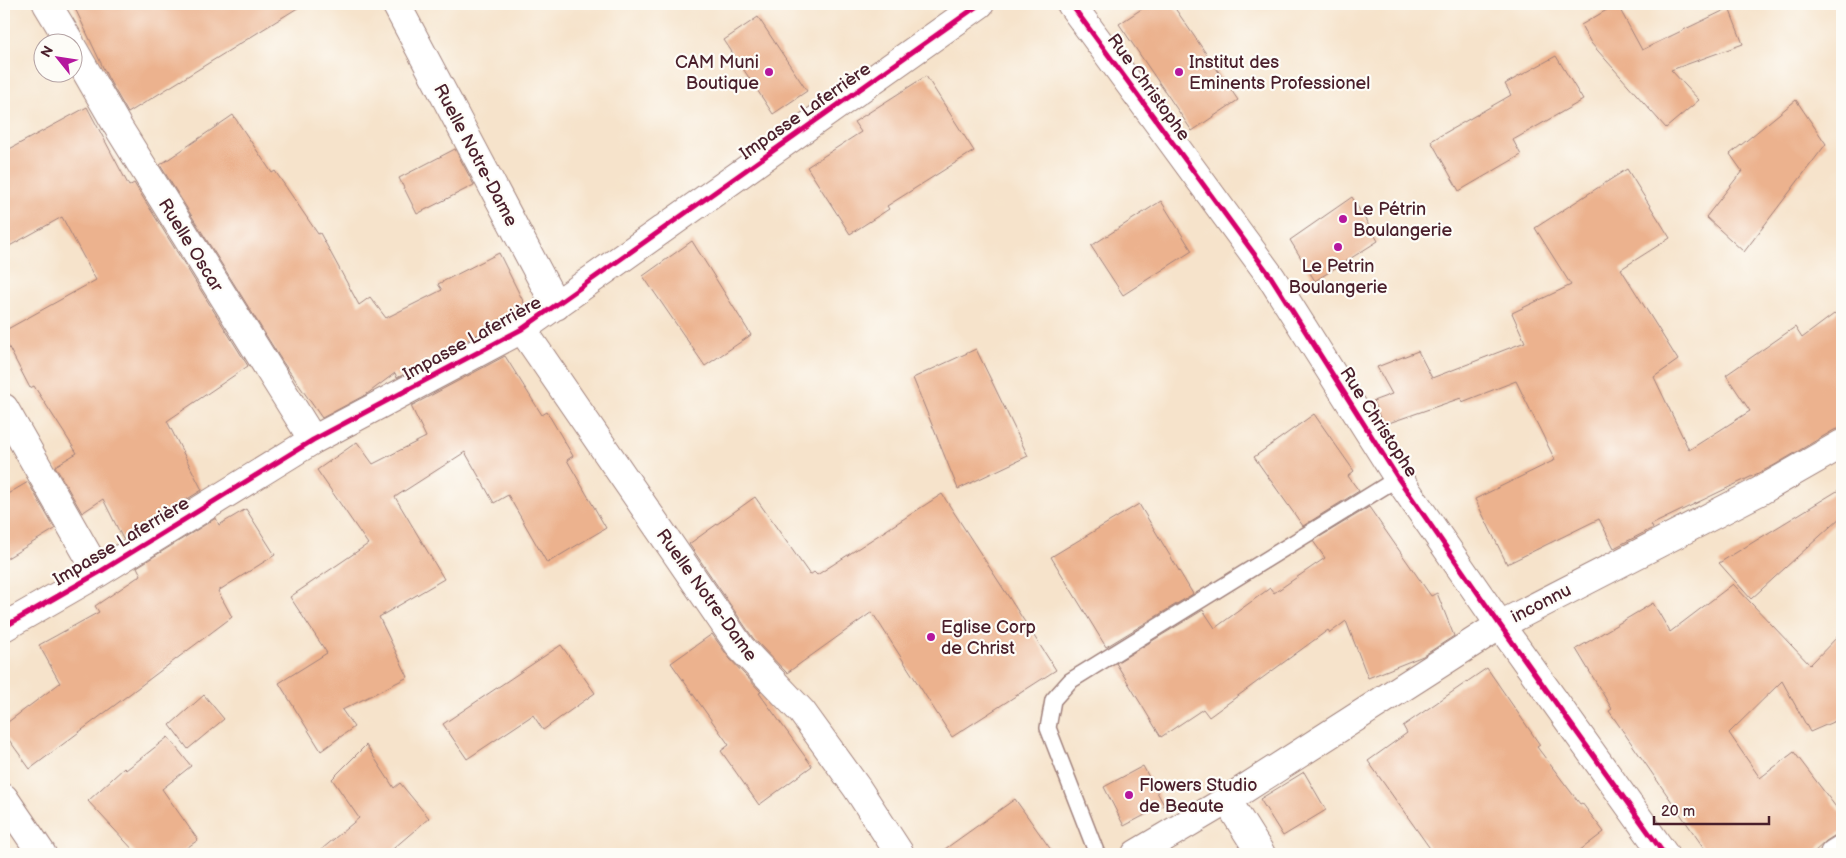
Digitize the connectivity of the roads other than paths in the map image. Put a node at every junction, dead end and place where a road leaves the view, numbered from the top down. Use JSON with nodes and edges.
{"nodes":[{"id":1,"x":48,"y":4,"type":"edge"},
{"id":2,"x":396,"y":4,"type":"edge"},
{"id":3,"x":980,"y":4,"type":"edge"},
{"id":4,"x":1071,"y":4,"type":"edge"},
{"id":5,"x":64,"y":32,"type":"edge"},
{"id":6,"x":82,"y":65,"type":"edge"},
{"id":7,"x":556,"y":306,"type":"junction"},
{"id":8,"x":522,"y":329,"type":"junction"},
{"id":9,"x":4,"y":408,"type":"edge"},
{"id":10,"x":313,"y":440,"type":"junction"},
{"id":11,"x":1842,"y":444,"type":"edge"},
{"id":12,"x":1398,"y":478,"type":"junction"},
{"id":13,"x":98,"y":573,"type":"junction"},
{"id":14,"x":1500,"y":625,"type":"junction"},
{"id":15,"x":4,"y":627,"type":"edge"},
{"id":16,"x":4,"y":798,"type":"edge"},
{"id":17,"x":1227,"y":800,"type":"junction"},
{"id":18,"x":1842,"y":849,"type":"edge"},
{"id":19,"x":42,"y":854,"type":"edge"},
{"id":20,"x":900,"y":854,"type":"edge"},
{"id":21,"x":1097,"y":854,"type":"edge"},
{"id":22,"x":1136,"y":854,"type":"edge"},
{"id":23,"x":1261,"y":854,"type":"edge"},
{"id":24,"x":1664,"y":854,"type":"edge"},
{"id":25,"x":1834,"y":854,"type":"edge"}],
"edges":[{"from":1,"to":5,"type":"street"},
{"from":2,"to":7,"type":"street","name":"Ruelle Notre-Dame"},
{"from":3,"to":7,"type":"street","name":"Impasse Laferrière"},
{"from":4,"to":12,"type":"street","name":"Rue Christophe"},
{"from":6,"to":10,"type":"street","name":"Ruelle Oscar"},
{"from":7,"to":8,"type":"street","name":"Impasse Laferrière"},
{"from":8,"to":10,"type":"street","name":"Impasse Laferrière"},
{"from":8,"to":20,"type":"street","name":"Ruelle Notre-Dame"},
{"from":9,"to":13,"type":"street"},
{"from":10,"to":13,"type":"street","name":"Impasse Laferrière"},
{"from":11,"to":14,"type":"street","name":"inconnu"},
{"from":12,"to":14,"type":"street","name":"Rue Christophe"},
{"from":12,"to":21,"type":"lane"},
{"from":13,"to":15,"type":"street","name":"Impasse Laferrière"},
{"from":14,"to":17,"type":"street","name":"inconnu"},
{"from":14,"to":24,"type":"street","name":"Rue Christophe"},
{"from":16,"to":19,"type":"street"},
{"from":17,"to":22,"type":"street","name":"inconnu"},
{"from":17,"to":23,"type":"street"},
{"from":18,"to":25,"type":"street"}]}
